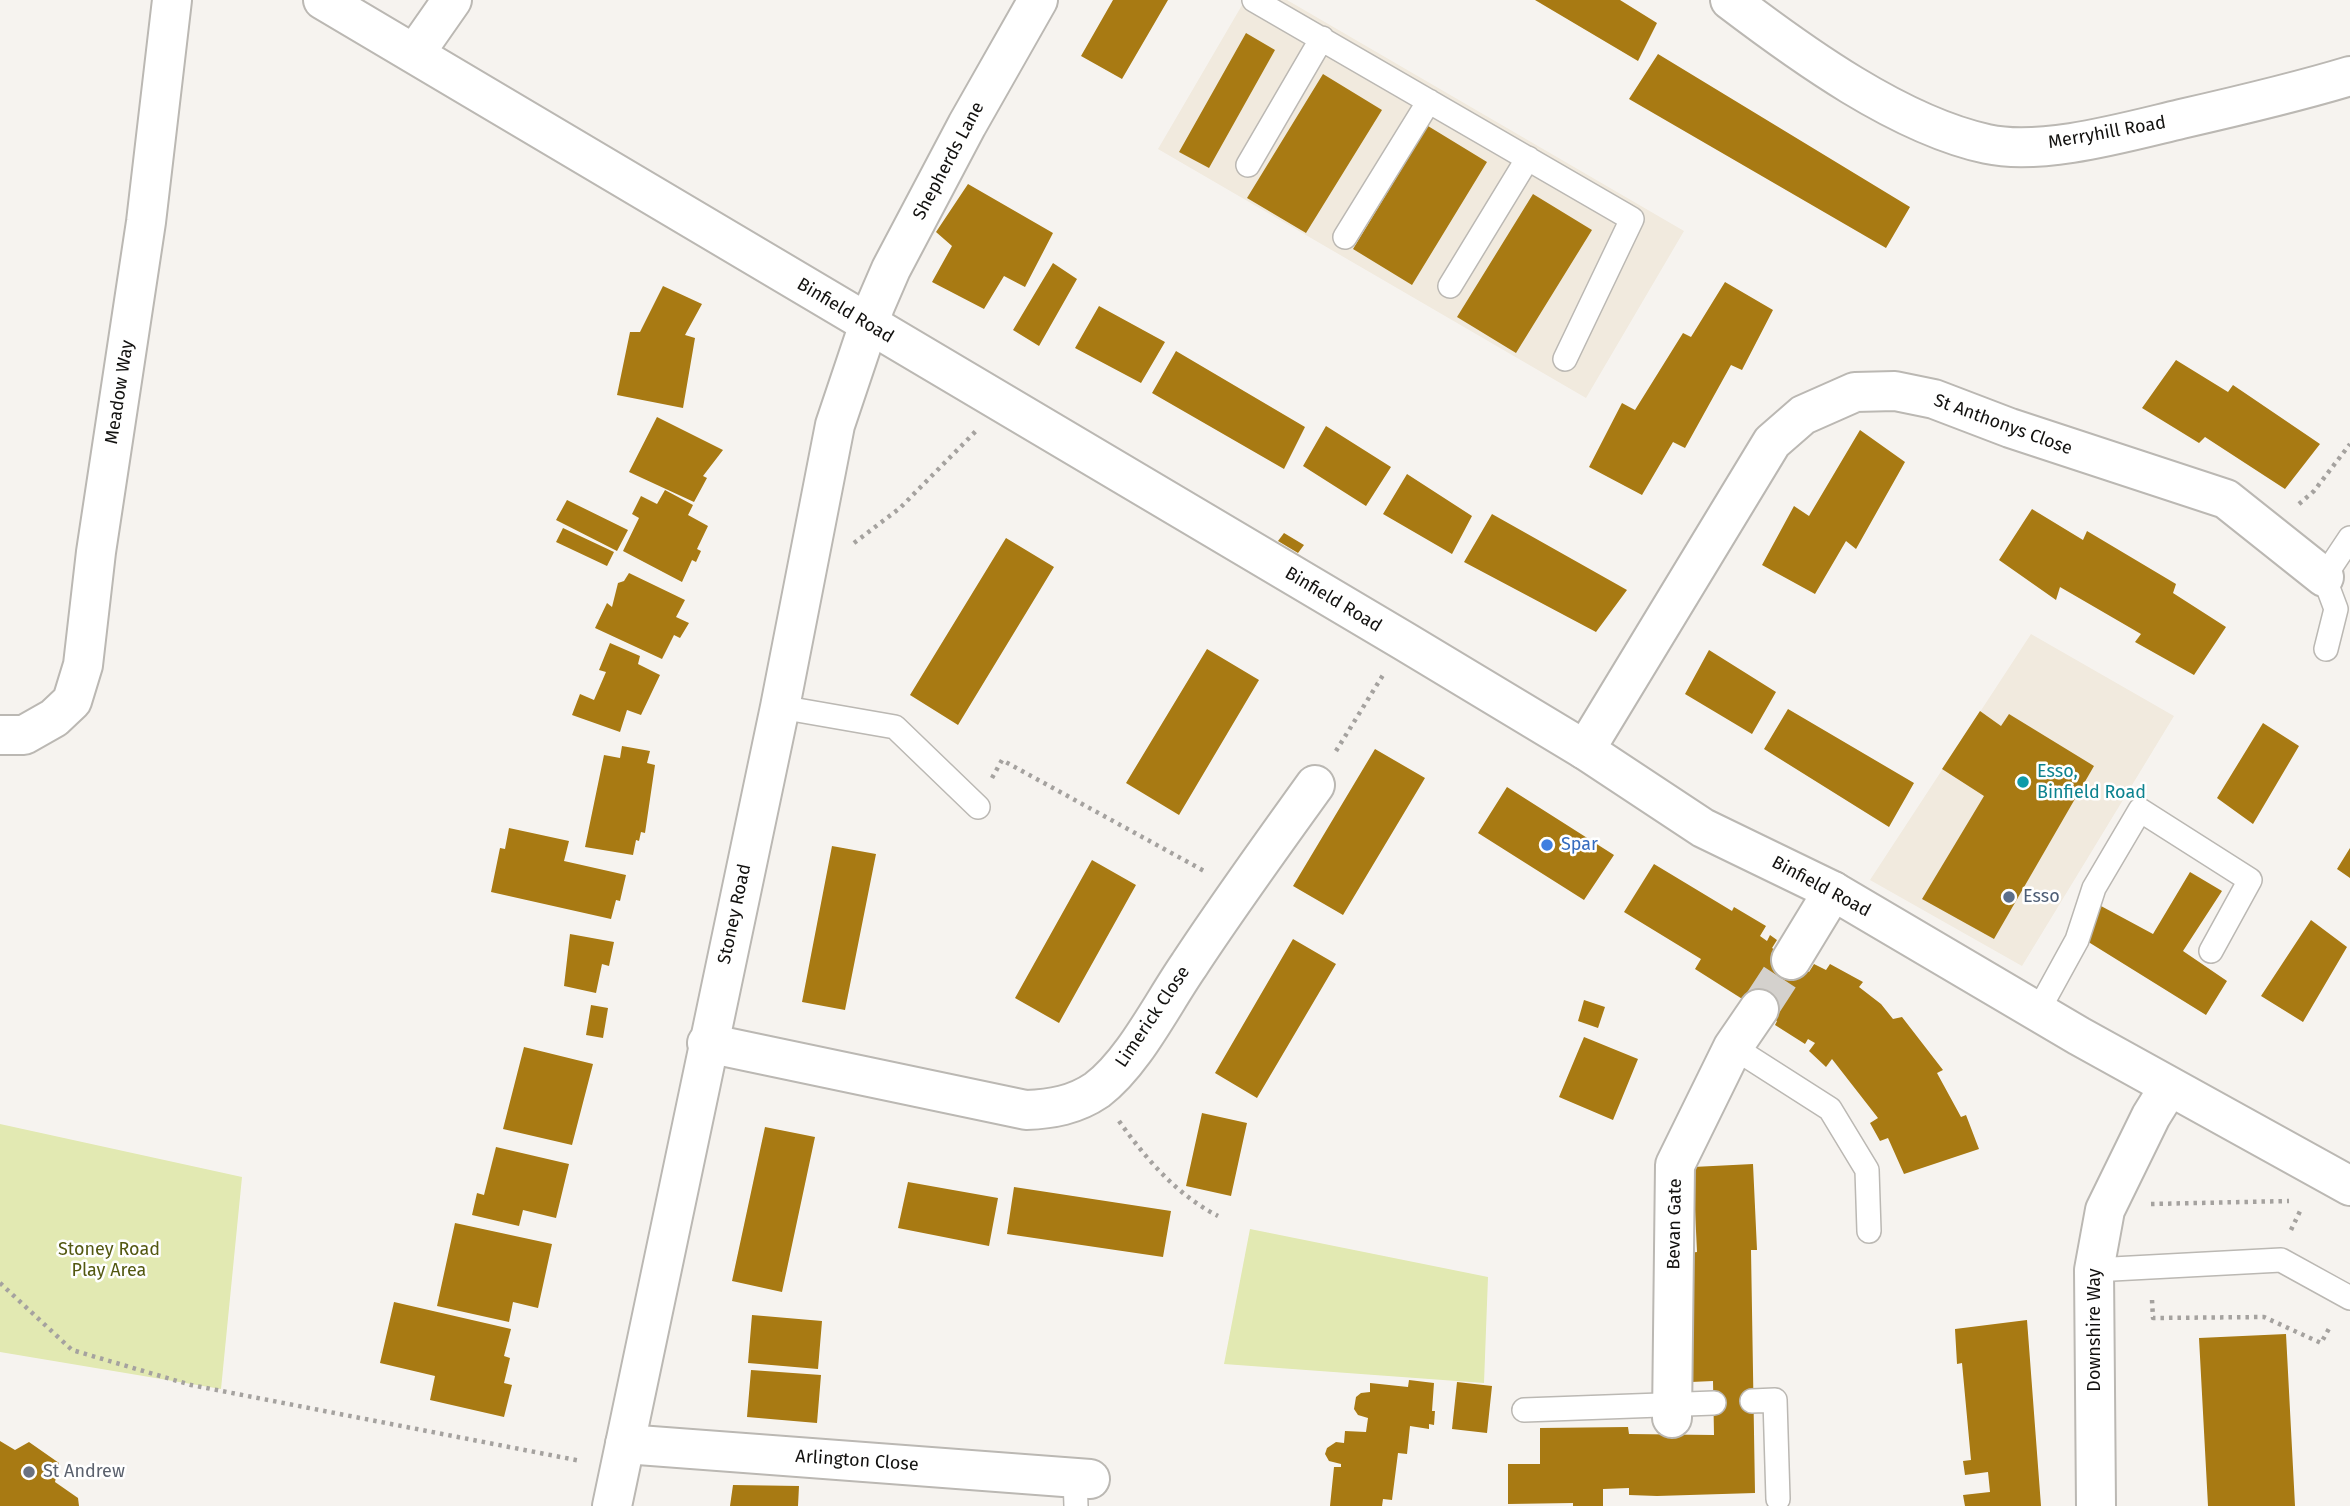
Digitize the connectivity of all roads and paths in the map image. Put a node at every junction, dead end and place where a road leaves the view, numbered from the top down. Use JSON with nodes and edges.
{"nodes":[{"id":1,"x":172,"y":0,"type":"edge"},
{"id":2,"x":323,"y":0,"type":"edge"},
{"id":3,"x":452,"y":0,"type":"edge"},
{"id":4,"x":1038,"y":0,"type":"edge"},
{"id":5,"x":1254,"y":0,"type":"edge"},
{"id":6,"x":1730,"y":0,"type":"edge"},
{"id":7,"x":1322,"y":38,"type":"junction"},
{"id":8,"x":415,"y":53,"type":"junction"},
{"id":9,"x":2350,"y":76,"type":"edge"},
{"id":10,"x":1429,"y":101,"type":"junction"},
{"id":11,"x":1528,"y":158,"type":"junction"},
{"id":12,"x":1248,"y":165,"type":"dead end"},
{"id":13,"x":1345,"y":237,"type":"dead end"},
{"id":14,"x":1450,"y":286,"type":"dead end"},
{"id":15,"x":869,"y":326,"type":"junction"},
{"id":16,"x":1565,"y":359,"type":"dead end"},
{"id":17,"x":979,"y":425,"type":"dead end"},
{"id":18,"x":2350,"y":444,"type":"edge"},
{"id":19,"x":2267,"y":532,"type":"junction"},
{"id":20,"x":2350,"y":538,"type":"edge"},
{"id":21,"x":812,"y":543,"type":"junction"},
{"id":22,"x":2324,"y":577,"type":"junction"},
{"id":23,"x":1404,"y":642,"type":"junction"},
{"id":24,"x":2326,"y":649,"type":"dead end"},
{"id":25,"x":780,"y":706,"type":"junction"},
{"id":26,"x":0,"y":735,"type":"edge"},
{"id":27,"x":1585,"y":750,"type":"junction"},
{"id":28,"x":1315,"y":785,"type":"joint"},
{"id":29,"x":978,"y":807,"type":"joint"},
{"id":30,"x":1238,"y":890,"type":"junction"},
{"id":31,"x":1833,"y":891,"type":"junction"},
{"id":32,"x":2211,"y":951,"type":"dead end"},
{"id":33,"x":1791,"y":960,"type":"tunnel mouth"},
{"id":34,"x":1759,"y":1009,"type":"tunnel mouth"},
{"id":35,"x":2038,"y":1010,"type":"junction"},
{"id":36,"x":707,"y":1042,"type":"junction"},
{"id":37,"x":1733,"y":1047,"type":"junction"},
{"id":38,"x":2169,"y":1087,"type":"junction"},
{"id":39,"x":1096,"y":1090,"type":"junction"},
{"id":40,"x":2350,"y":1186,"type":"edge"},
{"id":41,"x":2140,"y":1205,"type":"dead end"},
{"id":42,"x":1218,"y":1216,"type":"dead end"},
{"id":43,"x":1869,"y":1231,"type":"dead end"},
{"id":44,"x":2281,"y":1259,"type":"junction"},
{"id":45,"x":2094,"y":1270,"type":"junction"},
{"id":46,"x":0,"y":1283,"type":"edge"},
{"id":47,"x":2152,"y":1297,"type":"dead end"},
{"id":48,"x":2349,"y":1298,"type":"edge"},
{"id":49,"x":1752,"y":1401,"type":"dead end"},
{"id":50,"x":1714,"y":1403,"type":"dead end"},
{"id":51,"x":1524,"y":1410,"type":"dead end"},
{"id":52,"x":1672,"y":1411,"type":"junction"},
{"id":53,"x":622,"y":1456,"type":"junction"},
{"id":54,"x":1081,"y":1487,"type":"edge"},
{"id":55,"x":1777,"y":1499,"type":"dead end"},
{"id":56,"x":612,"y":1506,"type":"edge"},
{"id":57,"x":2096,"y":1506,"type":"edge"}],
"edges":[{"from":1,"to":26,"type":"street","name":"Meadow Way"},
{"from":2,"to":8,"type":"street","name":"Binfield Road"},
{"from":3,"to":8,"type":"street"},
{"from":4,"to":15,"type":"street","name":"Shepherds Lane"},
{"from":5,"to":7,"type":"lane"},
{"from":6,"to":9,"type":"street","name":"Merryhill Road"},
{"from":7,"to":10,"type":"lane"},
{"from":7,"to":12,"type":"lane"},
{"from":8,"to":15,"type":"street","name":"Binfield Road"},
{"from":10,"to":11,"type":"lane"},
{"from":10,"to":13,"type":"lane"},
{"from":11,"to":14,"type":"lane"},
{"from":11,"to":16,"type":"lane"},
{"from":15,"to":21,"type":"street","name":"Stoney Road"},
{"from":15,"to":23,"type":"street","name":"Binfield Road"},
{"from":17,"to":21,"type":"path"},
{"from":18,"to":19,"type":"path"},
{"from":19,"to":22,"type":"street","name":"St Anthonys Close"},
{"from":19,"to":27,"type":"street","name":"St Anthonys Close"},
{"from":20,"to":22,"type":"lane"},
{"from":21,"to":25,"type":"street","name":"Stoney Road"},
{"from":22,"to":24,"type":"lane"},
{"from":23,"to":27,"type":"street","name":"Binfield Road"},
{"from":23,"to":28,"type":"path"},
{"from":25,"to":29,"type":"lane"},
{"from":25,"to":36,"type":"street","name":"Stoney Road"},
{"from":27,"to":31,"type":"street","name":"Binfield Road"},
{"from":28,"to":30,"type":"street","name":"Limerick Close"},
{"from":29,"to":30,"type":"path"},
{"from":30,"to":39,"type":"street","name":"Limerick Close"},
{"from":31,"to":33,"type":"street"},
{"from":31,"to":35,"type":"street","name":"Binfield Road"},
{"from":32,"to":35,"type":"lane"},
{"from":34,"to":37,"type":"street","name":"Bevan Gate"},
{"from":35,"to":38,"type":"street","name":"Binfield Road"},
{"from":36,"to":39,"type":"street","name":"Limerick Close"},
{"from":36,"to":53,"type":"street","name":"Stoney Road"},
{"from":37,"to":43,"type":"lane"},
{"from":37,"to":52,"type":"street","name":"Bevan Gate"},
{"from":38,"to":40,"type":"street","name":"Binfield Road"},
{"from":38,"to":45,"type":"street","name":"Downshire Way"},
{"from":39,"to":42,"type":"path"},
{"from":41,"to":44,"type":"path"},
{"from":44,"to":45,"type":"lane"},
{"from":44,"to":48,"type":"lane"},
{"from":45,"to":57,"type":"street","name":"Downshire Way"},
{"from":46,"to":53,"type":"path"},
{"from":47,"to":48,"type":"path"},
{"from":49,"to":55,"type":"lane"},
{"from":50,"to":52,"type":"lane"},
{"from":51,"to":52,"type":"lane"},
{"from":53,"to":54,"type":"street","name":"Arlington Close"},
{"from":53,"to":56,"type":"street","name":"Stoney Road"}]}
